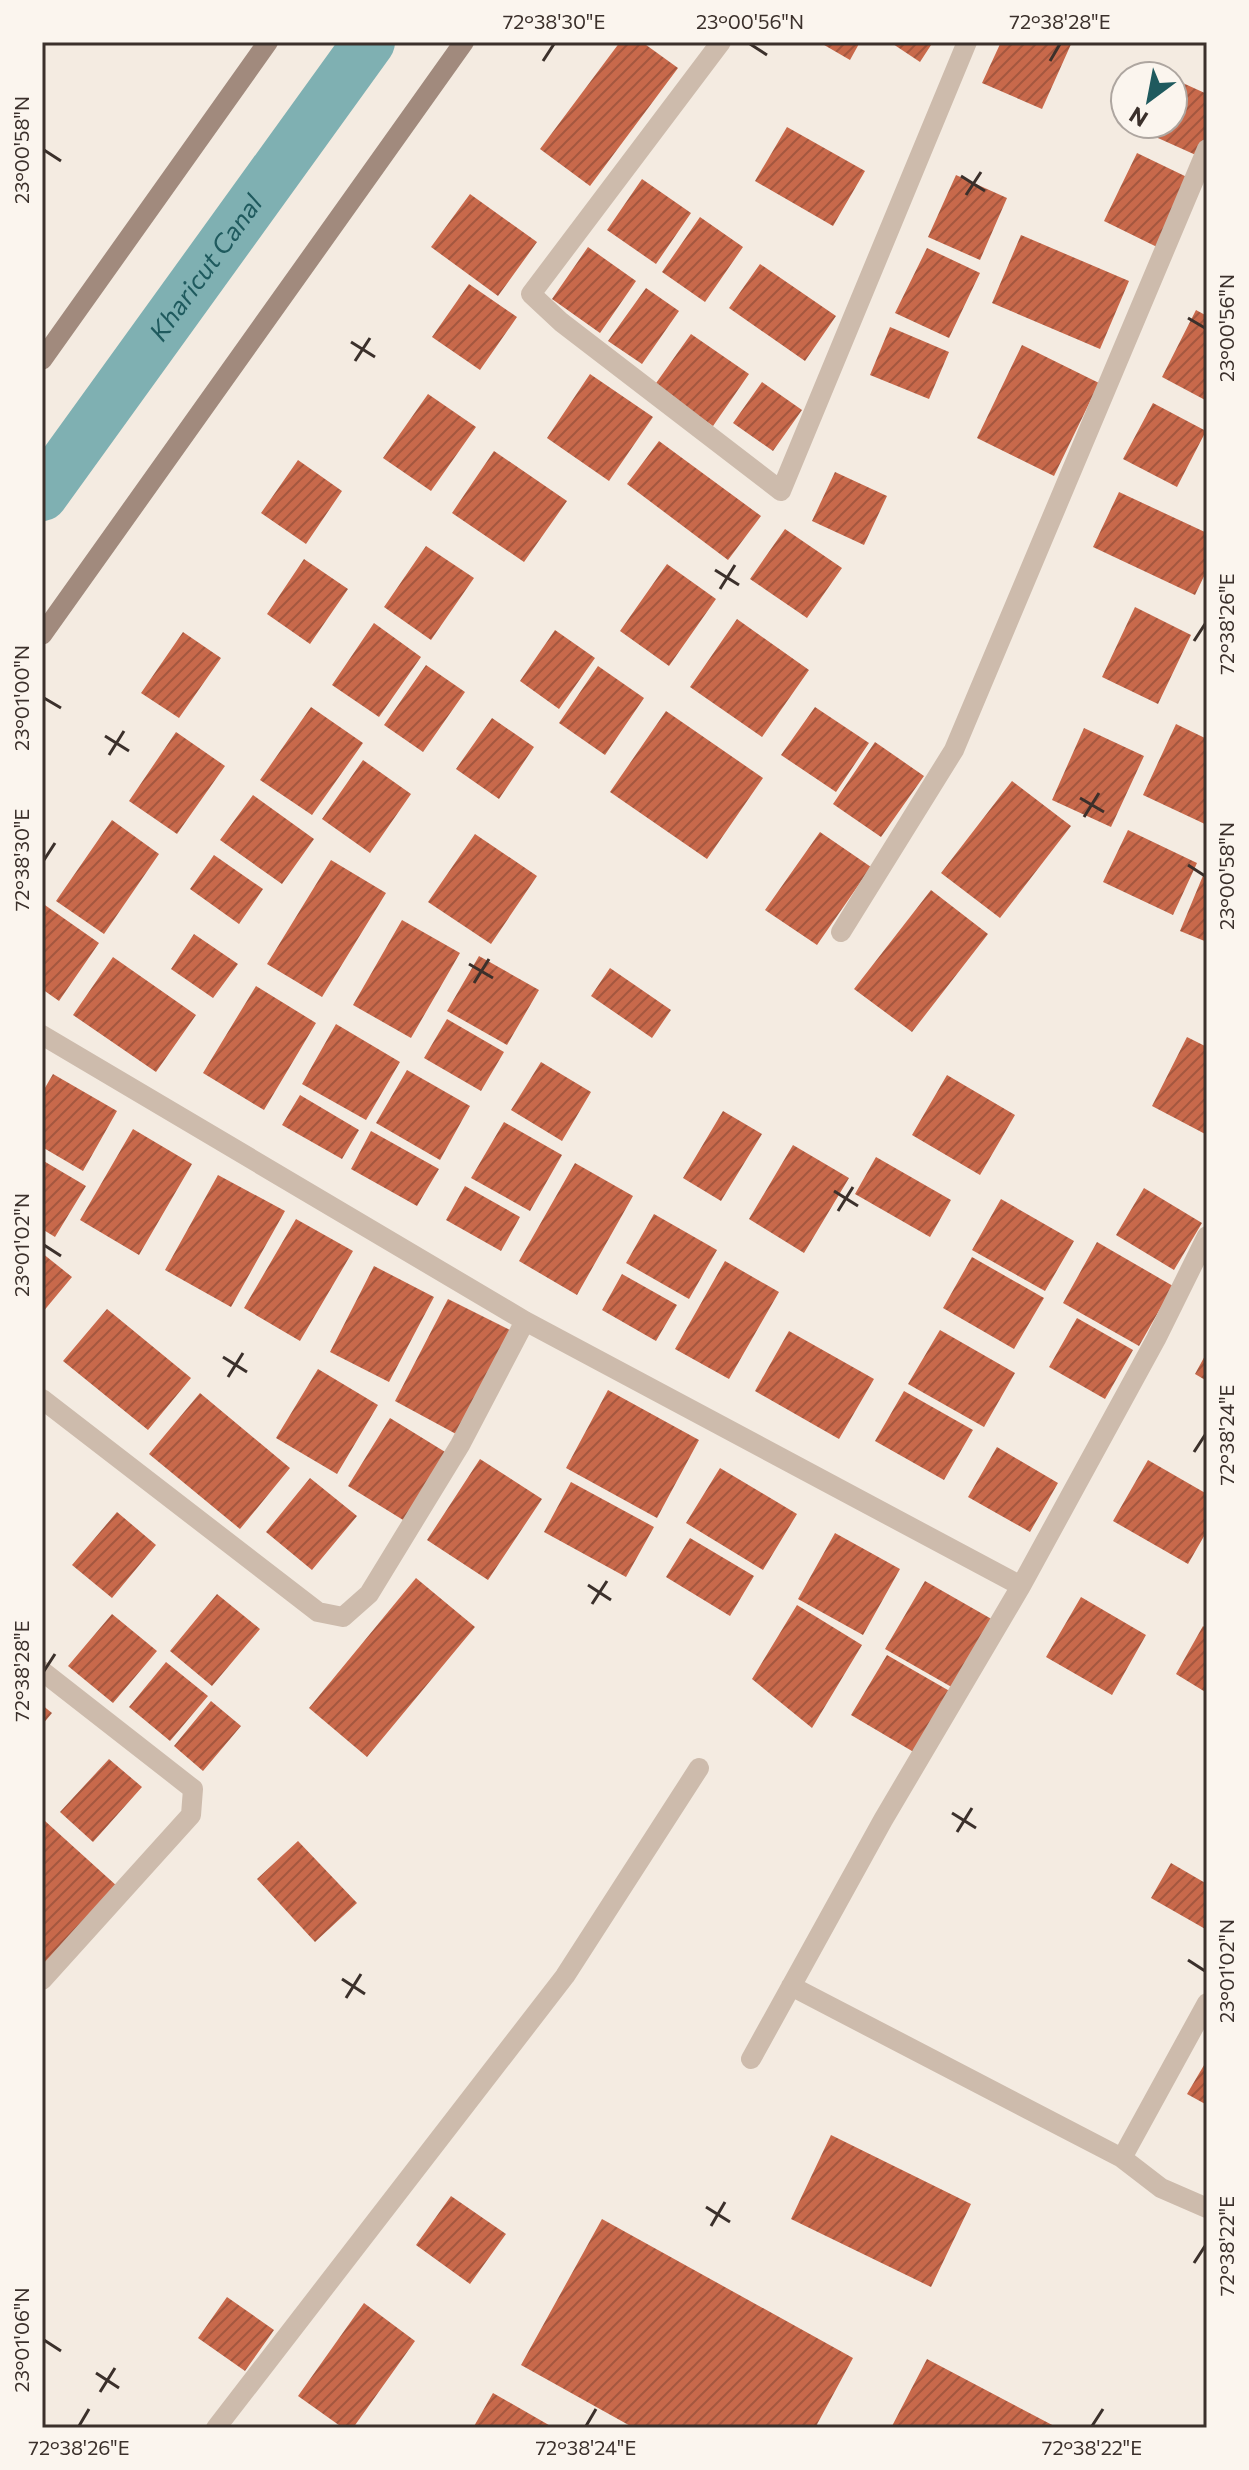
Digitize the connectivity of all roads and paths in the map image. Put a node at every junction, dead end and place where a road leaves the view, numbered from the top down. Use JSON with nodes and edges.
{"nodes":[{"id":1,"x":268,"y":42,"type":"edge"},
{"id":2,"x":464,"y":42,"type":"edge"},
{"id":3,"x":721,"y":42,"type":"edge"},
{"id":4,"x":967,"y":42,"type":"edge"},
{"id":5,"x":1207,"y":149,"type":"edge"},
{"id":6,"x":42,"y":360,"type":"edge"},
{"id":7,"x":42,"y":635,"type":"edge"},
{"id":8,"x":841,"y":932,"type":"dead end"},
{"id":9,"x":42,"y":1035,"type":"edge"},
{"id":10,"x":1207,"y":1236,"type":"edge"},
{"id":11,"x":525,"y":1321,"type":"junction"},
{"id":12,"x":42,"y":1399,"type":"edge"},
{"id":13,"x":1021,"y":1586,"type":"junction"},
{"id":14,"x":42,"y":1671,"type":"edge"},
{"id":15,"x":699,"y":1768,"type":"dead end"},
{"id":16,"x":42,"y":1980,"type":"edge"},
{"id":17,"x":791,"y":1986,"type":"junction"},
{"id":18,"x":1207,"y":2003,"type":"edge"},
{"id":19,"x":751,"y":2059,"type":"dead end"},
{"id":20,"x":1122,"y":2158,"type":"junction"},
{"id":21,"x":1207,"y":2208,"type":"edge"},
{"id":22,"x":216,"y":2428,"type":"edge"}],
"edges":[{"from":1,"to":6,"type":"street"},
{"from":2,"to":7,"type":"street"},
{"from":3,"to":4,"type":"street"},
{"from":5,"to":8,"type":"street"},
{"from":9,"to":11,"type":"street"},
{"from":10,"to":13,"type":"street"},
{"from":11,"to":12,"type":"street"},
{"from":11,"to":13,"type":"street"},
{"from":13,"to":17,"type":"street"},
{"from":14,"to":16,"type":"street"},
{"from":15,"to":22,"type":"street"},
{"from":17,"to":19,"type":"street"},
{"from":17,"to":20,"type":"street"},
{"from":18,"to":20,"type":"street"},
{"from":20,"to":21,"type":"street"}]}
